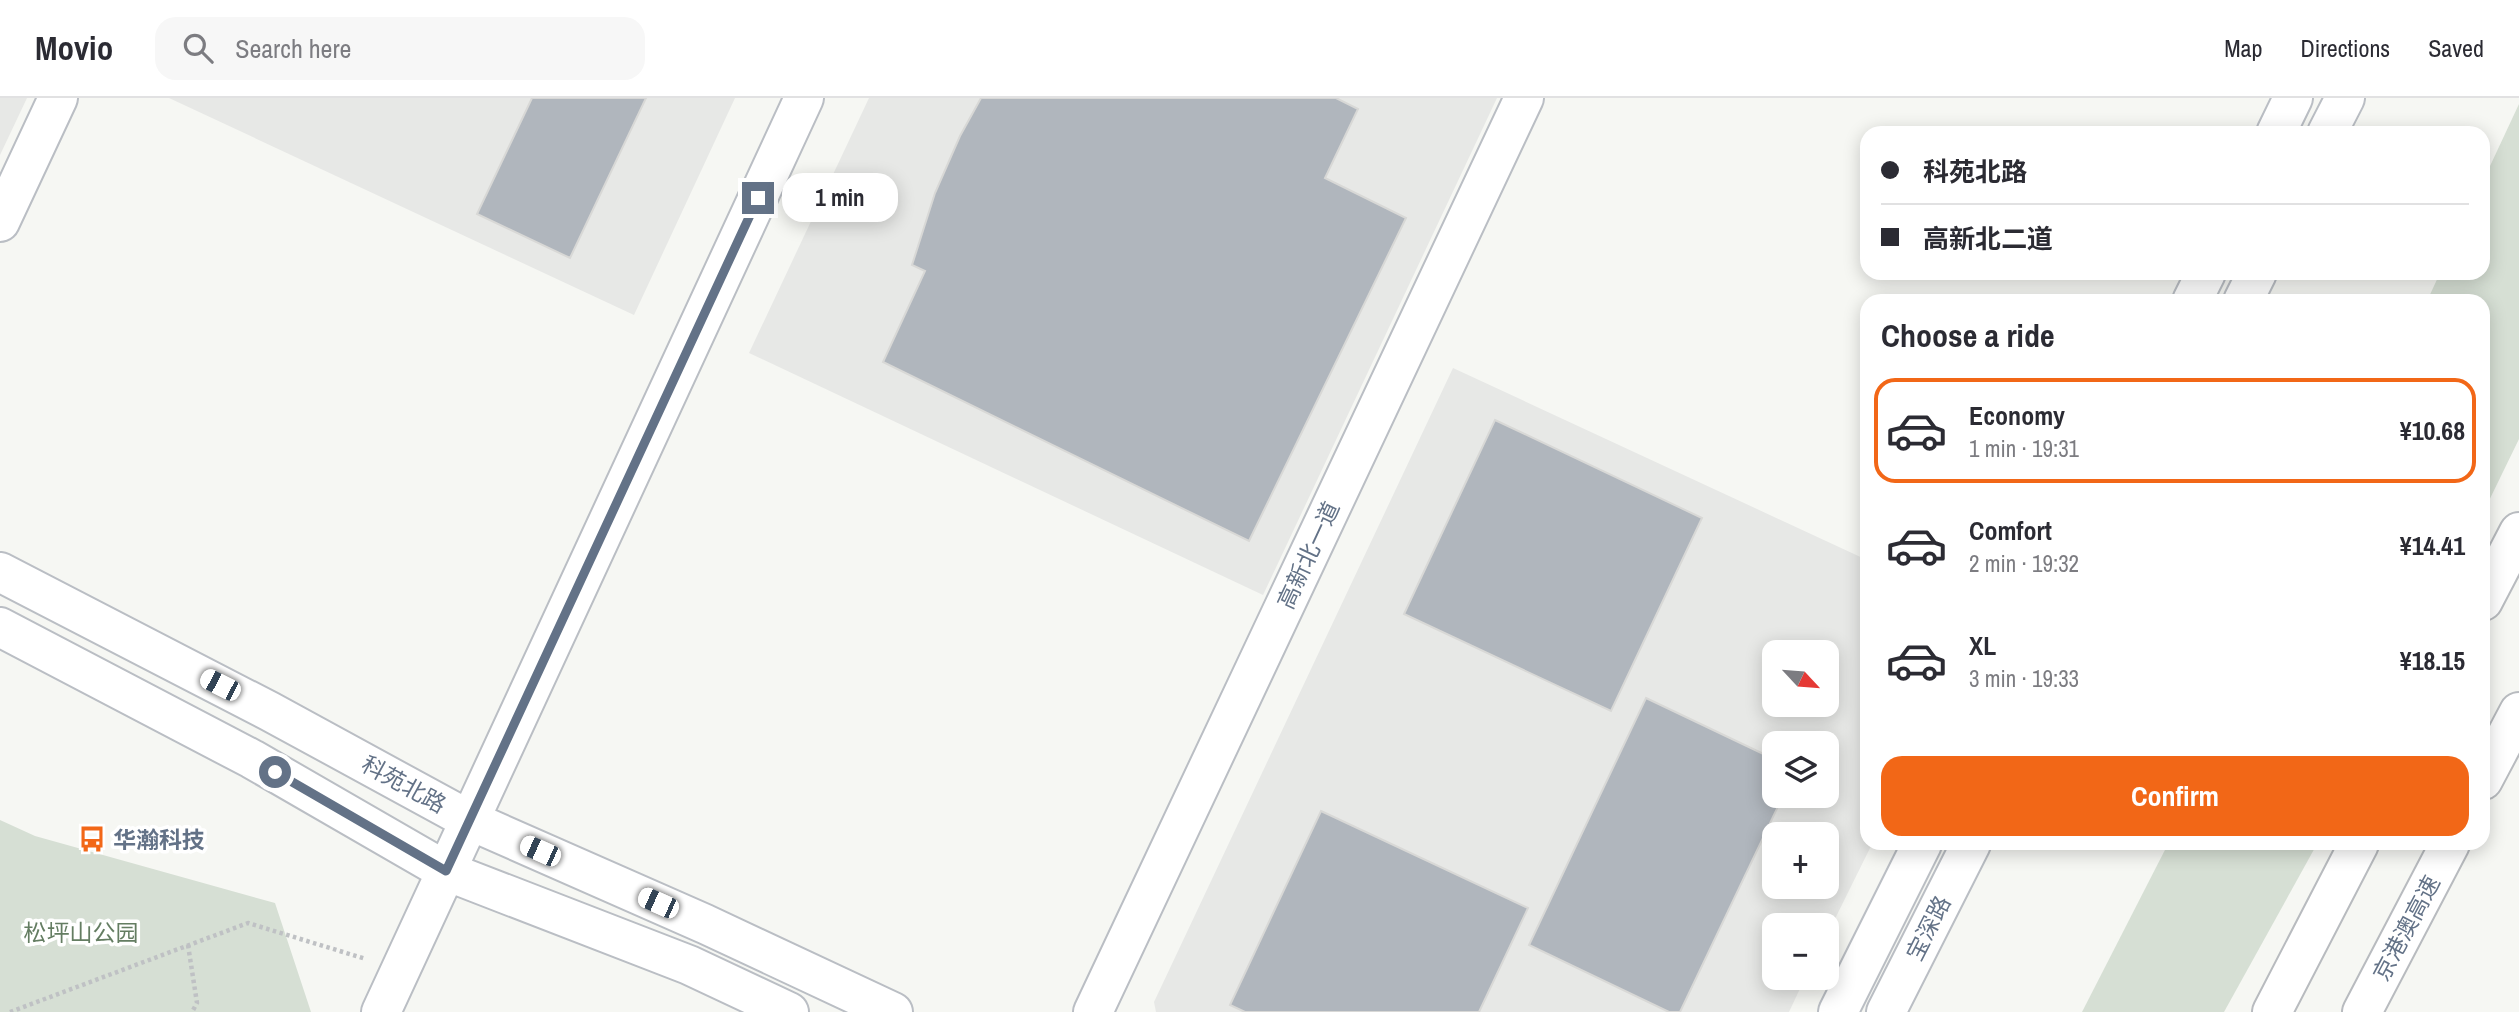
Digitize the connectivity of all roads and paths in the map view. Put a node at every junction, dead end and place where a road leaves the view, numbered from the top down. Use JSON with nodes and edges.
{"nodes":[{"id":1,"x":58,"y":98,"type":"edge"},
{"id":2,"x":804,"y":98,"type":"edge"},
{"id":3,"x":1524,"y":98,"type":"edge"},
{"id":4,"x":2293,"y":98,"type":"edge"},
{"id":5,"x":2345,"y":98,"type":"edge"},
{"id":6,"x":2279,"y":126,"type":"edge"},
{"id":7,"x":2331,"y":126,"type":"edge"},
{"id":8,"x":0,"y":222,"type":"edge"},
{"id":9,"x":2519,"y":532,"type":"edge"},
{"id":10,"x":0,"y":572,"type":"edge"},
{"id":11,"x":2490,"y":588,"type":"edge"},
{"id":12,"x":0,"y":627,"type":"edge"},
{"id":13,"x":2519,"y":712,"type":"edge"},
{"id":14,"x":2490,"y":767,"type":"edge"},
{"id":15,"x":469,"y":820,"type":"junction"},
{"id":16,"x":1919,"y":850,"type":"edge"},
{"id":17,"x":1967,"y":850,"type":"edge"},
{"id":18,"x":2356,"y":850,"type":"edge"},
{"id":19,"x":2447,"y":850,"type":"edge"},
{"id":20,"x":446,"y":871,"type":"junction"},
{"id":21,"x":188,"y":946,"type":"junction"},
{"id":22,"x":401,"y":969,"type":"junction"},
{"id":23,"x":10,"y":1012,"type":"edge"},
{"id":24,"x":192,"y":1012,"type":"edge"},
{"id":25,"x":380,"y":1012,"type":"edge"},
{"id":26,"x":789,"y":1012,"type":"edge"},
{"id":27,"x":893,"y":1012,"type":"edge"},
{"id":28,"x":1093,"y":1012,"type":"edge"},
{"id":29,"x":1838,"y":1012,"type":"edge"},
{"id":30,"x":1886,"y":1012,"type":"edge"},
{"id":31,"x":2272,"y":1012,"type":"edge"},
{"id":32,"x":2362,"y":1012,"type":"edge"}],
"edges":[{"from":1,"to":8,"type":"main road"},
{"from":2,"to":15,"type":"main road"},
{"from":3,"to":28,"type":"main road","name":"高新北一道"},
{"from":4,"to":6,"type":"main road"},
{"from":5,"to":7,"type":"main road"},
{"from":9,"to":11,"type":"main road"},
{"from":10,"to":15,"type":"main road","name":"科苑北路"},
{"from":12,"to":20,"type":"main road"},
{"from":13,"to":14,"type":"main road"},
{"from":15,"to":20,"type":"main road"},
{"from":15,"to":27,"type":"main road","name":"科苑北路"},
{"from":16,"to":29,"type":"main road","name":"宝深路"},
{"from":17,"to":30,"type":"main road","name":"宝深路"},
{"from":18,"to":31,"type":"main road"},
{"from":19,"to":32,"type":"main road","name":"京港澳高速"},
{"from":20,"to":22,"type":"main road"},
{"from":20,"to":26,"type":"main road"},
{"from":21,"to":22,"type":"path"},
{"from":21,"to":23,"type":"path"},
{"from":21,"to":24,"type":"path"},
{"from":22,"to":25,"type":"main road"}]}
